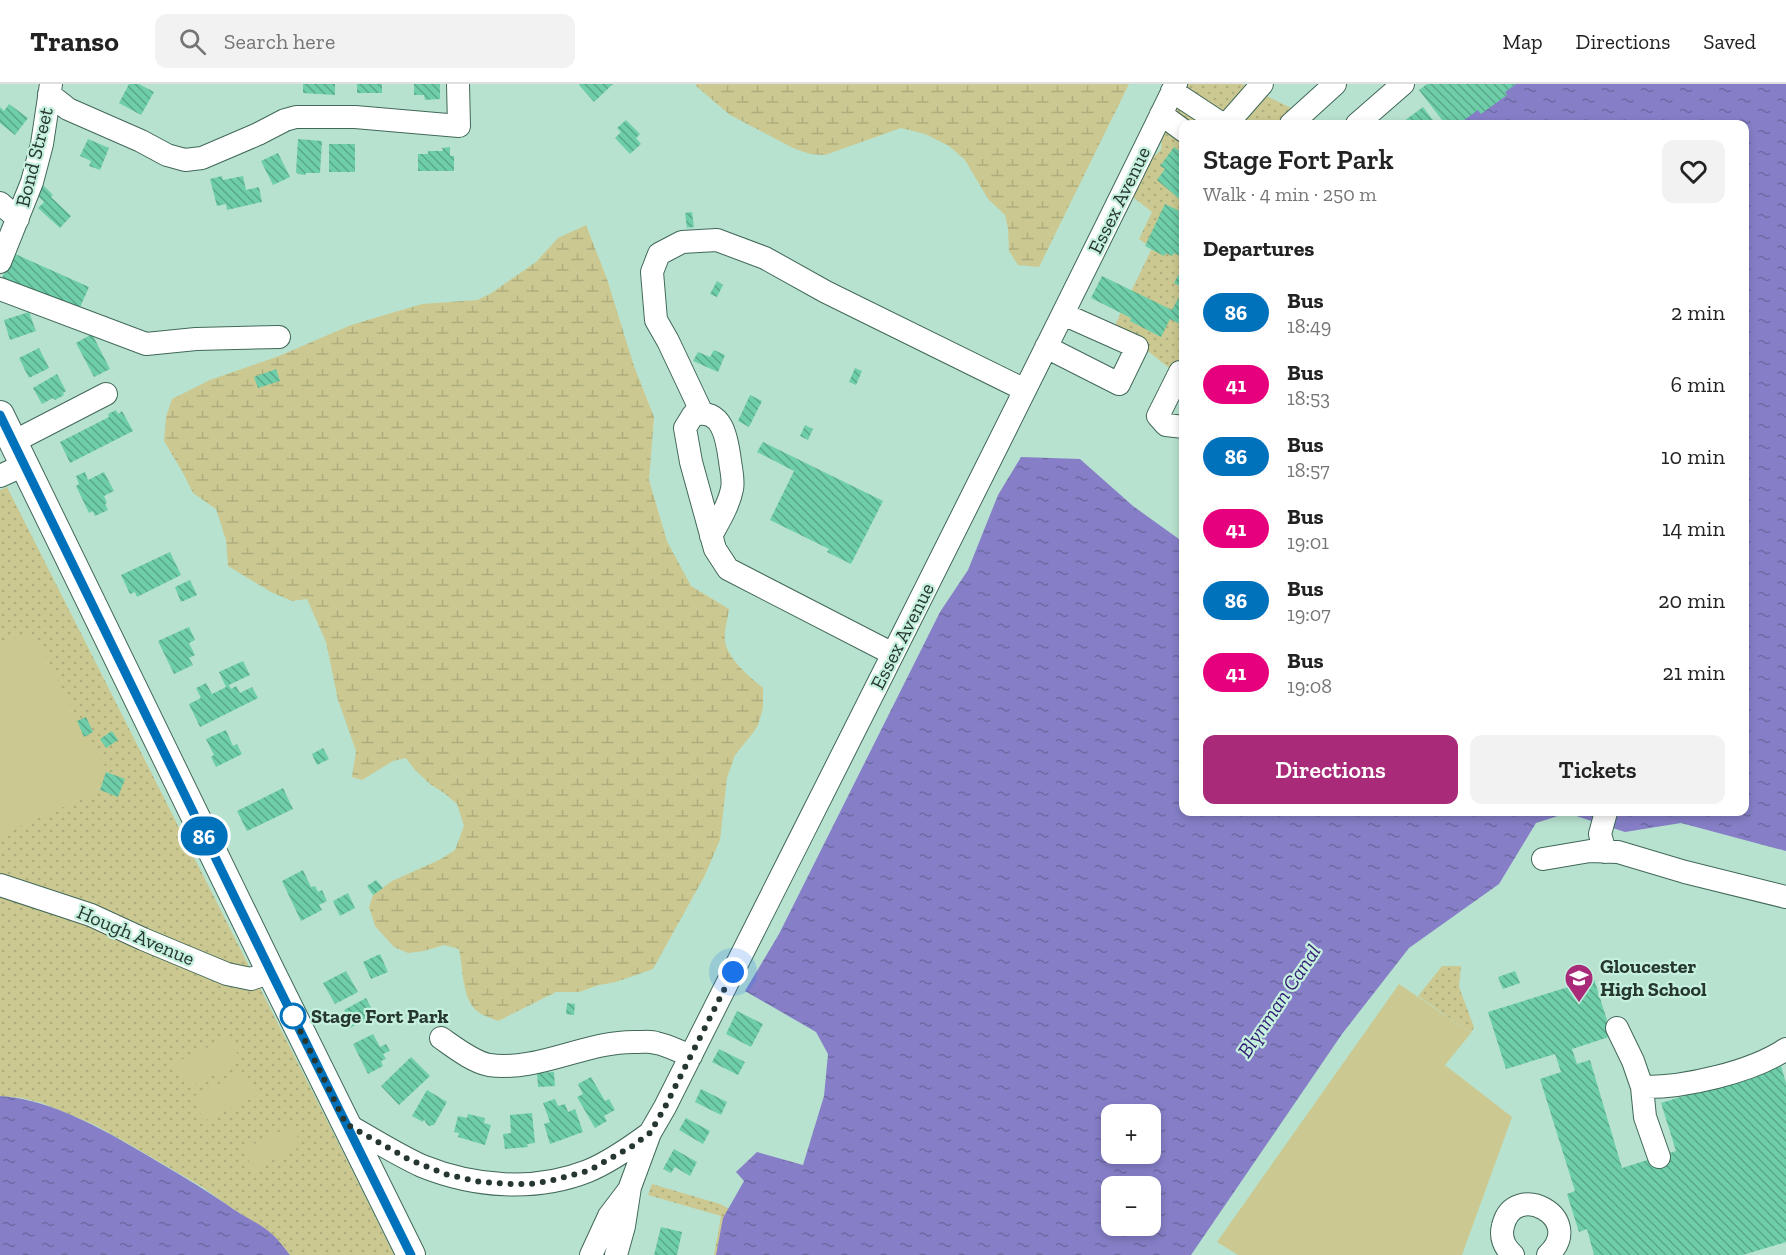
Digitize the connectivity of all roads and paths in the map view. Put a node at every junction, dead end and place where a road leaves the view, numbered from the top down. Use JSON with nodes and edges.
{"nodes":[{"id":1,"x":458,"y":84,"type":"edge"},
{"id":2,"x":1262,"y":84,"type":"edge"},
{"id":3,"x":1335,"y":84,"type":"edge"},
{"id":4,"x":1403,"y":84,"type":"edge"},
{"id":5,"x":1174,"y":88,"type":"edge"},
{"id":6,"x":50,"y":89,"type":"edge"},
{"id":7,"x":1161,"y":114,"type":"junction"},
{"id":8,"x":1216,"y":120,"type":"edge"},
{"id":9,"x":1230,"y":120,"type":"edge"},
{"id":10,"x":1295,"y":120,"type":"edge"},
{"id":11,"x":1362,"y":120,"type":"edge"},
{"id":12,"x":1179,"y":127,"type":"edge"},
{"id":13,"x":0,"y":203,"type":"edge"},
{"id":14,"x":18,"y":219,"type":"junction"},
{"id":15,"x":0,"y":262,"type":"edge"},
{"id":16,"x":0,"y":289,"type":"edge"},
{"id":17,"x":1063,"y":314,"type":"junction"},
{"id":18,"x":279,"y":338,"type":"dead end"},
{"id":19,"x":1046,"y":347,"type":"junction"},
{"id":20,"x":1179,"y":374,"type":"edge"},
{"id":21,"x":1025,"y":390,"type":"junction"},
{"id":22,"x":106,"y":394,"type":"dead end"},
{"id":23,"x":702,"y":413,"type":"junction"},
{"id":24,"x":0,"y":415,"type":"edge"},
{"id":25,"x":1179,"y":426,"type":"edge"},
{"id":26,"x":12,"y":461,"type":"edge"},
{"id":27,"x":711,"y":536,"type":"junction"},
{"id":28,"x":893,"y":654,"type":"junction"},
{"id":29,"x":1605,"y":816,"type":"edge"},
{"id":30,"x":1605,"y":852,"type":"junction"},
{"id":31,"x":1543,"y":858,"type":"dead end"},
{"id":32,"x":0,"y":885,"type":"edge"},
{"id":33,"x":1786,"y":897,"type":"edge"},
{"id":34,"x":271,"y":972,"type":"junction"},
{"id":35,"x":1617,"y":1029,"type":"dead end"},
{"id":36,"x":441,"y":1038,"type":"dead end"},
{"id":37,"x":1786,"y":1049,"type":"edge"},
{"id":38,"x":691,"y":1056,"type":"junction"},
{"id":39,"x":1642,"y":1087,"type":"junction"},
{"id":40,"x":346,"y":1124,"type":"junction"},
{"id":41,"x":650,"y":1133,"type":"junction"},
{"id":42,"x":1659,"y":1156,"type":"dead end"},
{"id":43,"x":630,"y":1187,"type":"junction"},
{"id":44,"x":411,"y":1255,"type":"edge"},
{"id":45,"x":591,"y":1255,"type":"edge"},
{"id":46,"x":616,"y":1255,"type":"edge"},
{"id":47,"x":1511,"y":1255,"type":"edge"},
{"id":48,"x":1548,"y":1255,"type":"edge"}],
"edges":[{"from":1,"to":6,"type":"street"},
{"from":2,"to":9,"type":"street"},
{"from":3,"to":10,"type":"street"},
{"from":4,"to":11,"type":"street"},
{"from":5,"to":7,"type":"street","name":"Essex Avenue"},
{"from":5,"to":8,"type":"street"},
{"from":6,"to":14,"type":"street","name":"Bond Street"},
{"from":7,"to":12,"type":"street"},
{"from":7,"to":17,"type":"street","name":"Essex Avenue"},
{"from":13,"to":14,"type":"street"},
{"from":14,"to":15,"type":"street","name":"Bond Street"},
{"from":16,"to":18,"type":"street"},
{"from":17,"to":19,"type":"street","name":"Essex Avenue"},
{"from":17,"to":19,"type":"street"},
{"from":19,"to":21,"type":"street","name":"Essex Avenue"},
{"from":20,"to":25,"type":"street"},
{"from":21,"to":23,"type":"street"},
{"from":21,"to":28,"type":"street","name":"Essex Avenue"},
{"from":22,"to":26,"type":"street"},
{"from":23,"to":27,"type":"street"},
{"from":23,"to":27,"type":"street"},
{"from":24,"to":26,"type":"main road"},
{"from":26,"to":34,"type":"main road"},
{"from":27,"to":28,"type":"street"},
{"from":28,"to":38,"type":"street","name":"Essex Avenue"},
{"from":29,"to":30,"type":"street"},
{"from":30,"to":31,"type":"street"},
{"from":30,"to":33,"type":"street"},
{"from":32,"to":34,"type":"street","name":"Hough Avenue"},
{"from":34,"to":40,"type":"main road"},
{"from":35,"to":39,"type":"street"},
{"from":36,"to":38,"type":"street"},
{"from":37,"to":39,"type":"street"},
{"from":38,"to":41,"type":"street","name":"Essex Avenue"},
{"from":39,"to":42,"type":"street"},
{"from":40,"to":41,"type":"street"},
{"from":40,"to":44,"type":"main road"},
{"from":41,"to":43,"type":"street","name":"Essex Avenue"},
{"from":43,"to":45,"type":"street","name":"Essex Avenue"},
{"from":43,"to":46,"type":"street","name":"Essex Avenue"},
{"from":47,"to":48,"type":"street"}]}
